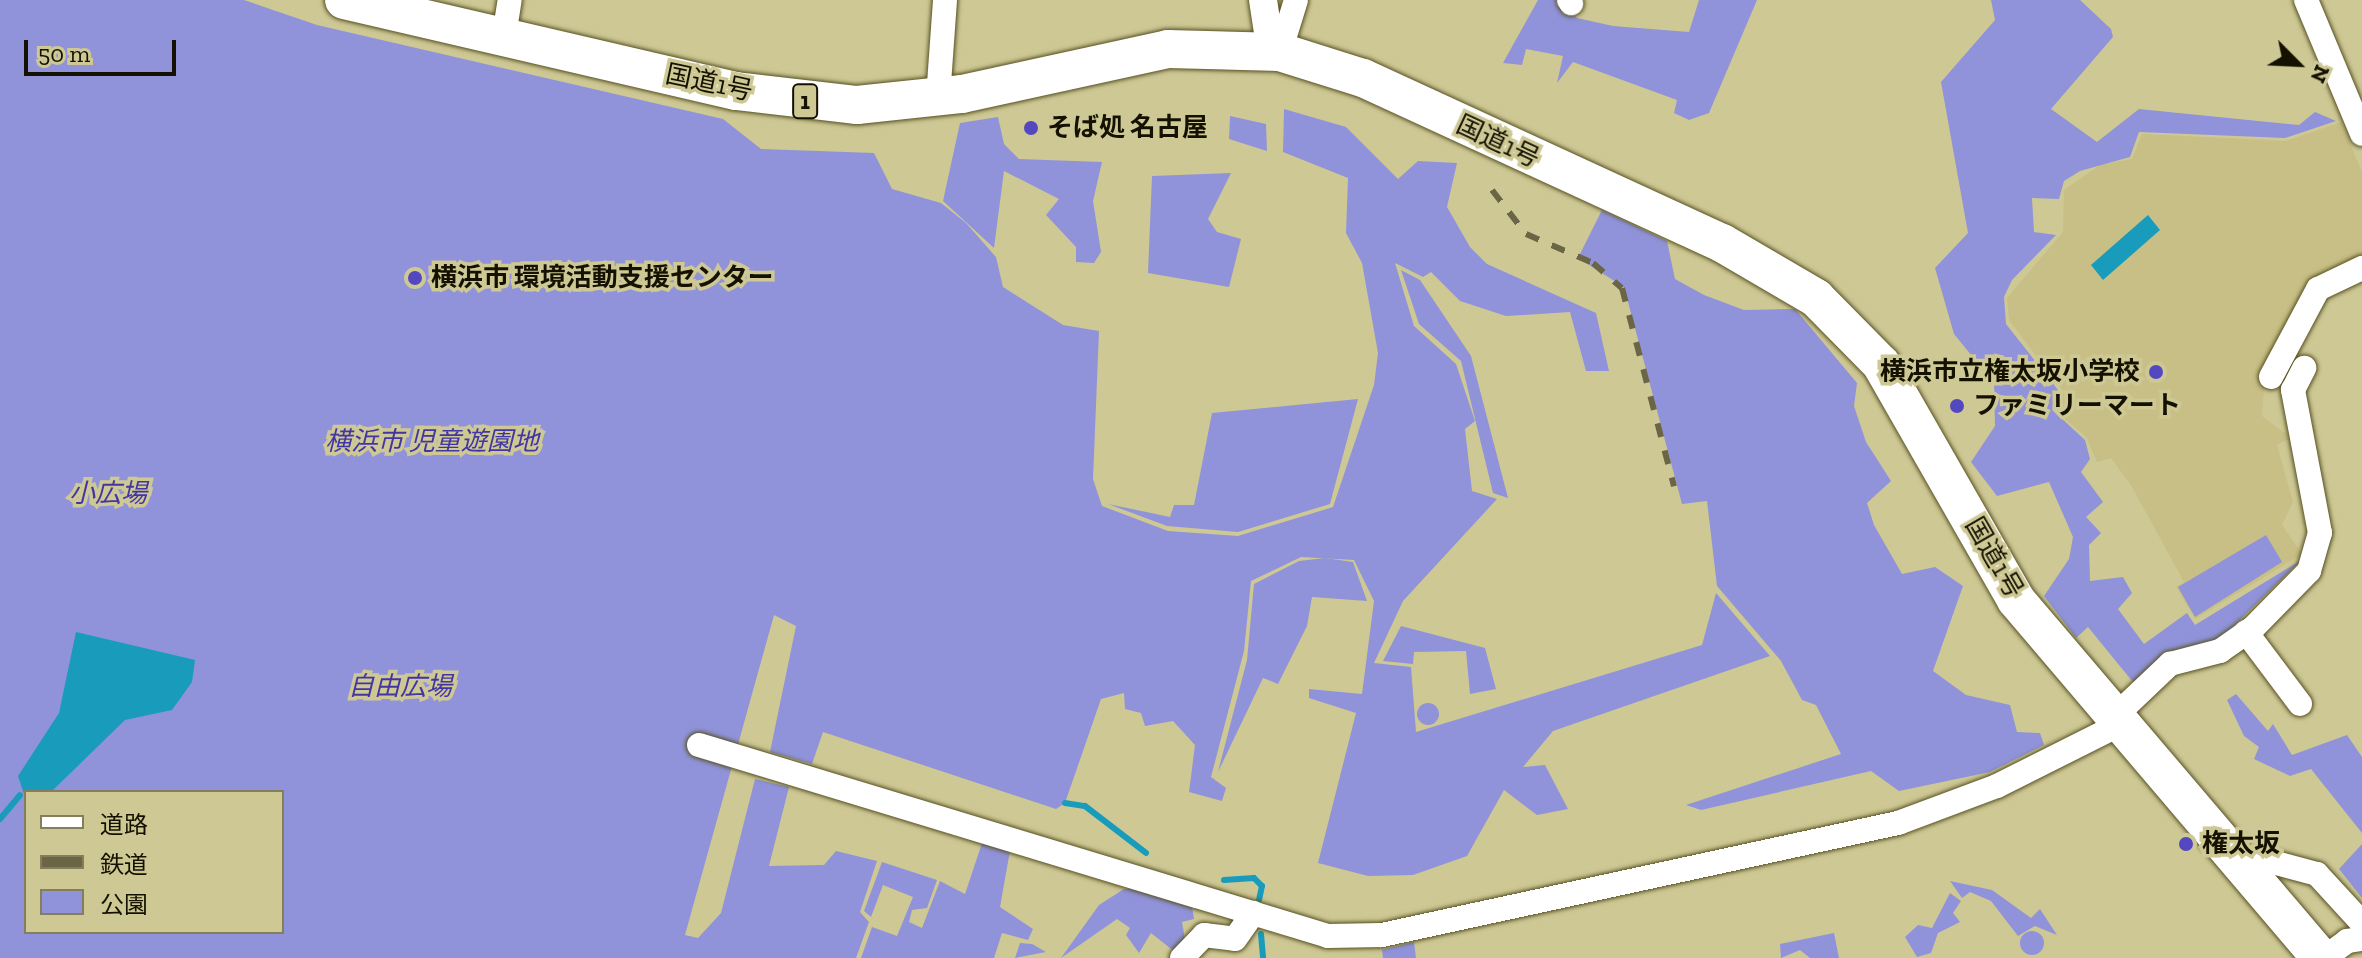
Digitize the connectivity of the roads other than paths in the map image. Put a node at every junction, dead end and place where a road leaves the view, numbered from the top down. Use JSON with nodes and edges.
{"nodes":[{"id":1,"x":344,"y":0,"type":"edge"},
{"id":2,"x":945,"y":0,"type":"edge"},
{"id":3,"x":1263,"y":0,"type":"edge"},
{"id":4,"x":1296,"y":0,"type":"edge"},
{"id":5,"x":2306,"y":0,"type":"edge"},
{"id":6,"x":507,"y":18,"type":"edge"},
{"id":7,"x":1276,"y":52,"type":"junction"},
{"id":8,"x":938,"y":98,"type":"junction"},
{"id":9,"x":2362,"y":134,"type":"edge"},
{"id":10,"x":2362,"y":268,"type":"edge"},
{"id":11,"x":2304,"y":368,"type":"dead end"},
{"id":12,"x":2271,"y":377,"type":"dead end"},
{"id":13,"x":2246,"y":632,"type":"junction"},
{"id":14,"x":2300,"y":704,"type":"dead end"},
{"id":15,"x":2116,"y":722,"type":"junction"},
{"id":16,"x":699,"y":745,"type":"dead end"},
{"id":17,"x":2245,"y":872,"type":"junction"},
{"id":18,"x":1253,"y":913,"type":"junction"},
{"id":19,"x":2362,"y":923,"type":"edge"},
{"id":20,"x":2362,"y":939,"type":"edge"},
{"id":21,"x":1182,"y":958,"type":"edge"},
{"id":22,"x":2323,"y":958,"type":"edge"}],
"edges":[{"from":1,"to":6,"type":"highway","name":"国道1号","number":"1"},
{"from":2,"to":8,"type":"street"},
{"from":3,"to":7,"type":"street"},
{"from":4,"to":7,"type":"street"},
{"from":5,"to":9,"type":"street"},
{"from":6,"to":8,"type":"highway","name":"国道1号","number":"1"},
{"from":7,"to":8,"type":"highway","name":"国道1号","number":"1"},
{"from":7,"to":15,"type":"highway","name":"国道1号","number":"1"},
{"from":10,"to":12,"type":"street"},
{"from":11,"to":13,"type":"street"},
{"from":13,"to":14,"type":"street"},
{"from":13,"to":15,"type":"street"},
{"from":15,"to":17,"type":"highway","name":"国道1号","number":"1"},
{"from":15,"to":18,"type":"street"},
{"from":16,"to":18,"type":"street"},
{"from":17,"to":19,"type":"street"},
{"from":17,"to":22,"type":"highway","name":"国道1号","number":"1"},
{"from":18,"to":21,"type":"street"},
{"from":20,"to":22,"type":"street"}]}
